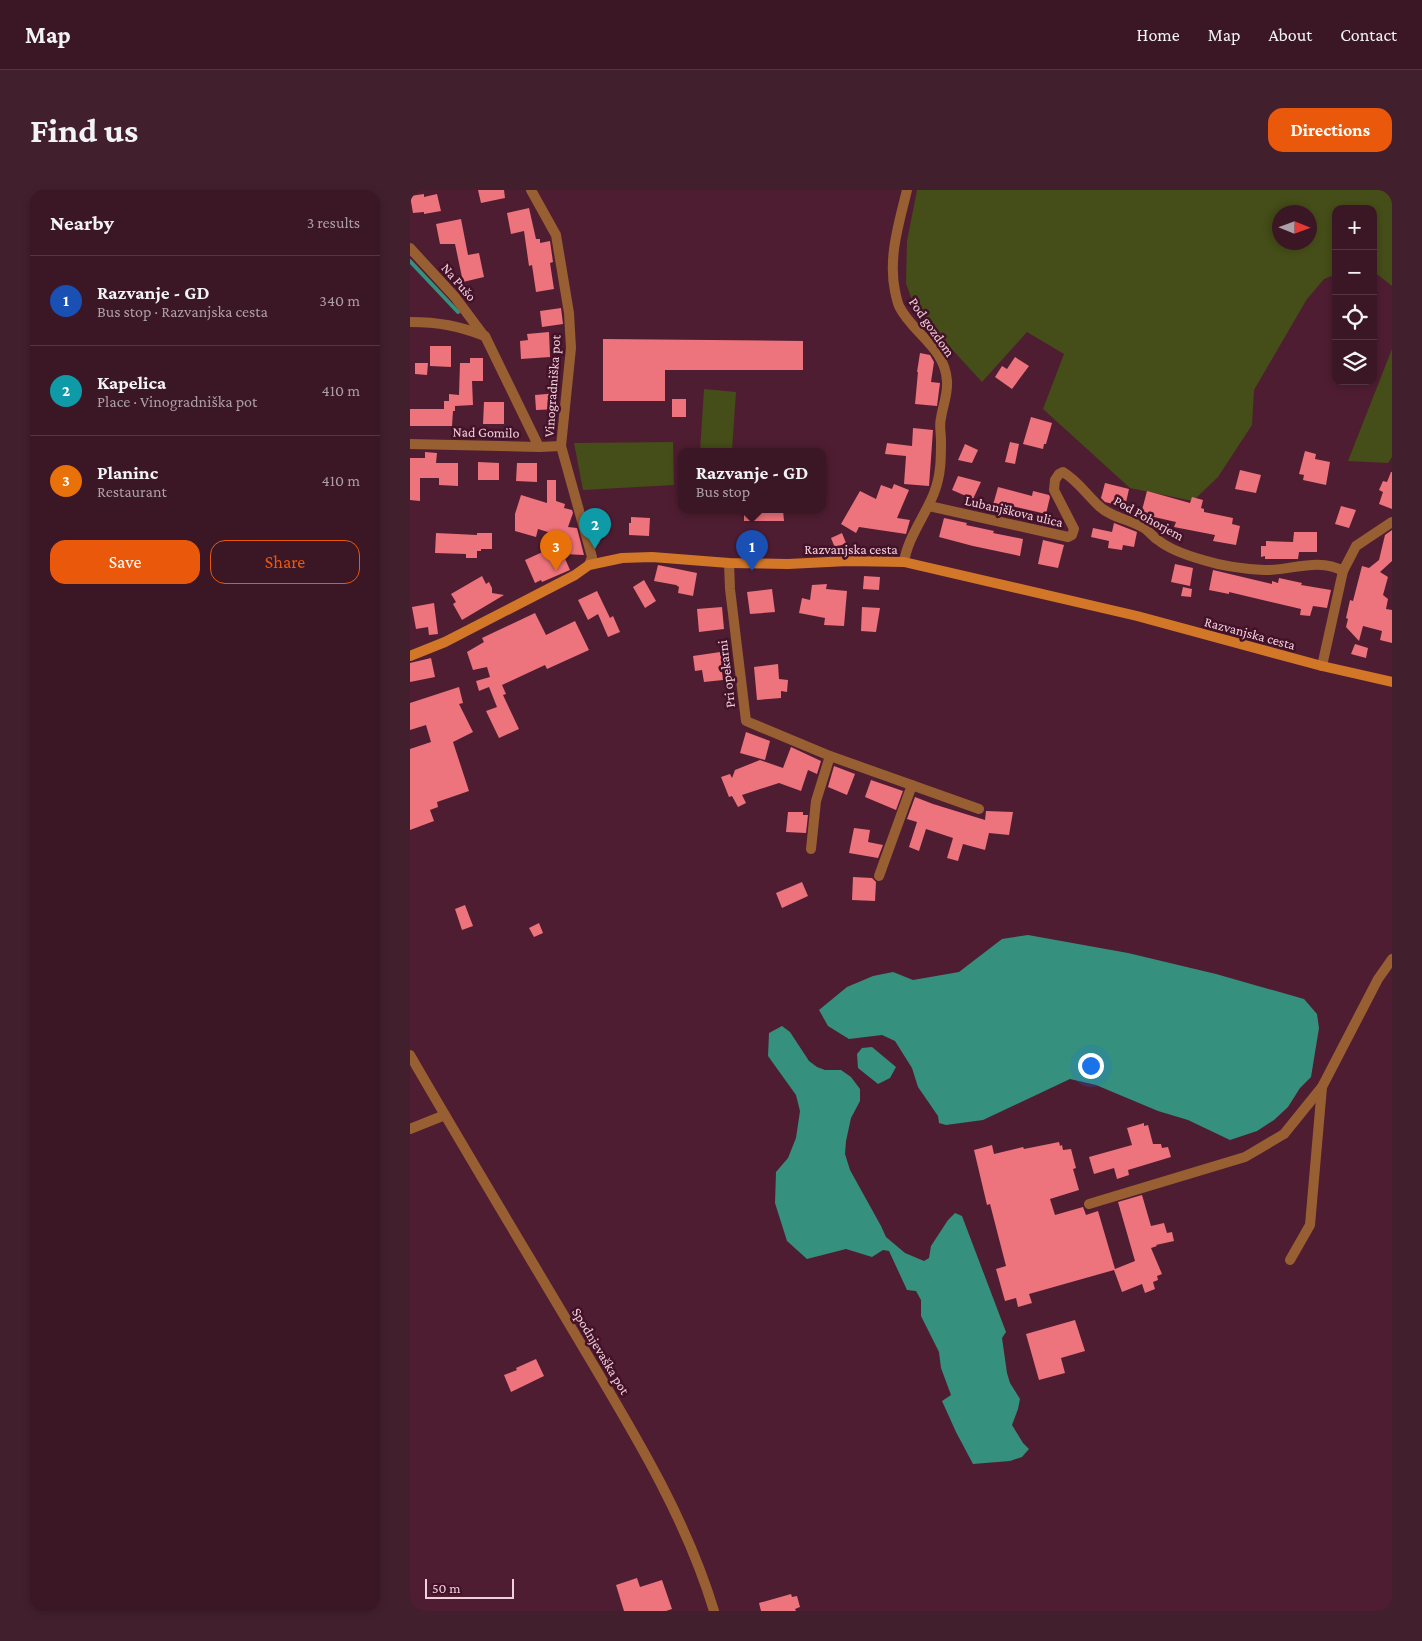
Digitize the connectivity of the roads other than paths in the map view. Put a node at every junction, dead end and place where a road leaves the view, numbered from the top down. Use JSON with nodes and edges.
{"nodes":[{"id":1,"x":531,"y":190,"type":"edge"},
{"id":2,"x":907,"y":190,"type":"edge"},
{"id":3,"x":410,"y":248,"type":"edge"},
{"id":4,"x":410,"y":322,"type":"edge"},
{"id":5,"x":485,"y":336,"type":"junction"},
{"id":6,"x":410,"y":444,"type":"edge"},
{"id":7,"x":562,"y":446,"type":"junction"},
{"id":8,"x":538,"y":447,"type":"junction"},
{"id":9,"x":1054,"y":490,"type":"joint"},
{"id":10,"x":929,"y":506,"type":"junction"},
{"id":11,"x":1392,"y":522,"type":"edge"},
{"id":12,"x":590,"y":561,"type":"junction"},
{"id":13,"x":904,"y":562,"type":"junction"},
{"id":14,"x":729,"y":563,"type":"junction"},
{"id":15,"x":1343,"y":571,"type":"junction"},
{"id":16,"x":410,"y":656,"type":"edge"},
{"id":17,"x":1322,"y":666,"type":"junction"},
{"id":18,"x":1392,"y":682,"type":"edge"},
{"id":19,"x":830,"y":756,"type":"junction"},
{"id":20,"x":912,"y":785,"type":"junction"},
{"id":21,"x":979,"y":809,"type":"dead end"},
{"id":22,"x":811,"y":849,"type":"dead end"},
{"id":23,"x":879,"y":876,"type":"dead end"},
{"id":24,"x":1392,"y":959,"type":"edge"},
{"id":25,"x":410,"y":1055,"type":"edge"},
{"id":26,"x":1322,"y":1087,"type":"junction"},
{"id":27,"x":445,"y":1115,"type":"junction"},
{"id":28,"x":410,"y":1129,"type":"edge"},
{"id":29,"x":1089,"y":1204,"type":"dead end"},
{"id":30,"x":1290,"y":1260,"type":"dead end"},
{"id":31,"x":714,"y":1611,"type":"edge"}],
"edges":[{"from":1,"to":7,"type":"street","name":"Vinogradniška pot"},
{"from":2,"to":10,"type":"street","name":"Pod gozdom"},
{"from":3,"to":5,"type":"street","name":"Na Pušo"},
{"from":4,"to":5,"type":"street"},
{"from":5,"to":8,"type":"street","name":"Na Pušo"},
{"from":6,"to":8,"type":"street","name":"Nad Gomilo"},
{"from":7,"to":8,"type":"street","name":"Nad Gomilo"},
{"from":7,"to":12,"type":"street","name":"Vinogradniška pot"},
{"from":9,"to":10,"type":"street","name":"Lubanjškova ulica"},
{"from":9,"to":15,"type":"street","name":"Pod Pohorjem"},
{"from":10,"to":13,"type":"street","name":"Pod gozdom"},
{"from":11,"to":15,"type":"street"},
{"from":12,"to":14,"type":"street","name":"Razvanjska cesta"},
{"from":12,"to":16,"type":"street","name":"Razvanjska cesta"},
{"from":13,"to":14,"type":"street","name":"Razvanjska cesta"},
{"from":13,"to":17,"type":"street","name":"Razvanjska cesta"},
{"from":14,"to":19,"type":"street","name":"Pri opekarni"},
{"from":15,"to":17,"type":"street"},
{"from":17,"to":18,"type":"street","name":"Razvanjska cesta"},
{"from":19,"to":20,"type":"street","name":"Pri opekarni"},
{"from":19,"to":22,"type":"street"},
{"from":20,"to":21,"type":"street","name":"Pri opekarni"},
{"from":20,"to":23,"type":"street"},
{"from":24,"to":26,"type":"street"},
{"from":25,"to":27,"type":"street","name":"Spodnjevaška pot"},
{"from":26,"to":29,"type":"street"},
{"from":26,"to":30,"type":"street"},
{"from":27,"to":28,"type":"street"},
{"from":27,"to":31,"type":"street","name":"Spodnjevaška pot"}]}
